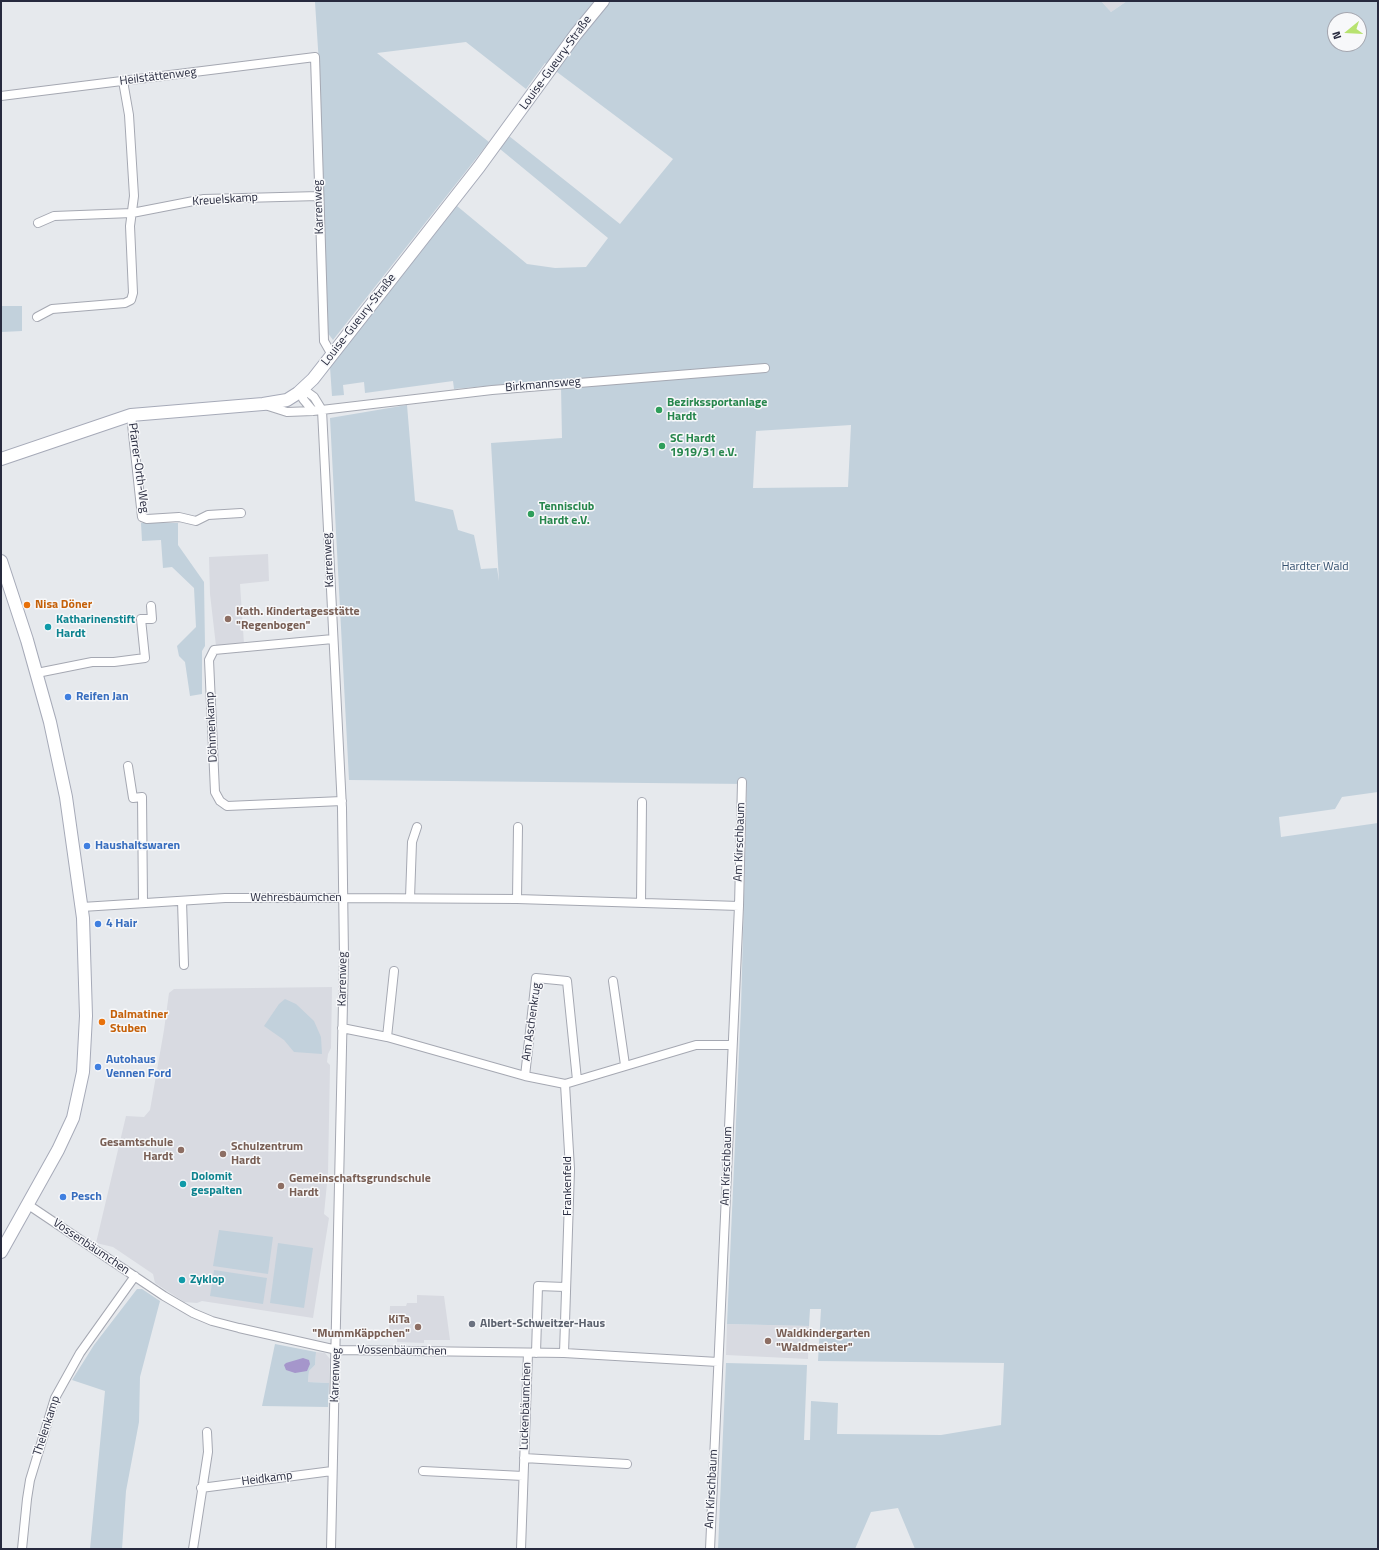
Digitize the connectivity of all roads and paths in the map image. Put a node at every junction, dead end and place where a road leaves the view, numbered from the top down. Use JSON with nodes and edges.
{"nodes":[{"id":1,"x":603,"y":1,"type":"edge"},
{"id":2,"x":315,"y":57,"type":"joint"},
{"id":3,"x":123,"y":81,"type":"junction"},
{"id":4,"x":1,"y":96,"type":"edge"},
{"id":5,"x":319,"y":196,"type":"junction"},
{"id":6,"x":132,"y":213,"type":"junction"},
{"id":7,"x":38,"y":223,"type":"dead end"},
{"id":8,"x":37,"y":317,"type":"dead end"},
{"id":9,"x":332,"y":355,"type":"junction"},
{"id":10,"x":765,"y":368,"type":"dead end"},
{"id":11,"x":303,"y":389,"type":"junction"},
{"id":12,"x":263,"y":404,"type":"junction"},
{"id":13,"x":322,"y":410,"type":"junction"},
{"id":14,"x":313,"y":411,"type":"junction"},
{"id":15,"x":131,"y":415,"type":"junction"},
{"id":16,"x":1,"y":460,"type":"edge"},
{"id":17,"x":241,"y":513,"type":"dead end"},
{"id":18,"x":1,"y":561,"type":"edge"},
{"id":19,"x":151,"y":606,"type":"dead end"},
{"id":20,"x":333,"y":639,"type":"junction"},
{"id":21,"x":37,"y":672,"type":"junction"},
{"id":22,"x":128,"y":766,"type":"dead end"},
{"id":23,"x":742,"y":782,"type":"dead end"},
{"id":24,"x":342,"y":801,"type":"junction"},
{"id":25,"x":642,"y":802,"type":"dead end"},
{"id":26,"x":518,"y":826,"type":"dead end"},
{"id":27,"x":417,"y":827,"type":"dead end"},
{"id":28,"x":344,"y":898,"type":"junction"},
{"id":29,"x":410,"y":898,"type":"junction"},
{"id":30,"x":517,"y":899,"type":"junction"},
{"id":31,"x":182,"y":901,"type":"junction"},
{"id":32,"x":143,"y":902,"type":"junction"},
{"id":33,"x":641,"y":903,"type":"junction"},
{"id":34,"x":739,"y":906,"type":"junction"},
{"id":35,"x":82,"y":907,"type":"junction"},
{"id":36,"x":184,"y":965,"type":"dead end"},
{"id":37,"x":394,"y":971,"type":"dead end"},
{"id":38,"x":613,"y":981,"type":"dead end"},
{"id":39,"x":342,"y":1028,"type":"junction"},
{"id":40,"x":387,"y":1037,"type":"junction"},
{"id":41,"x":731,"y":1045,"type":"junction"},
{"id":42,"x":625,"y":1065,"type":"junction"},
{"id":43,"x":525,"y":1076,"type":"junction"},
{"id":44,"x":577,"y":1080,"type":"junction"},
{"id":45,"x":565,"y":1084,"type":"junction"},
{"id":46,"x":27,"y":1204,"type":"junction"},
{"id":47,"x":1,"y":1252,"type":"edge"},
{"id":48,"x":135,"y":1276,"type":"junction"},
{"id":49,"x":566,"y":1287,"type":"junction"},
{"id":50,"x":337,"y":1350,"type":"junction"},
{"id":51,"x":532,"y":1353,"type":"junction"},
{"id":52,"x":564,"y":1353,"type":"junction"},
{"id":53,"x":718,"y":1362,"type":"junction"},
{"id":54,"x":207,"y":1432,"type":"dead end"},
{"id":55,"x":524,"y":1458,"type":"junction"},
{"id":56,"x":627,"y":1464,"type":"dead end"},
{"id":57,"x":332,"y":1471,"type":"junction"},
{"id":58,"x":423,"y":1471,"type":"dead end"},
{"id":59,"x":523,"y":1476,"type":"junction"},
{"id":60,"x":201,"y":1488,"type":"junction"},
{"id":61,"x":22,"y":1549,"type":"edge"},
{"id":62,"x":193,"y":1549,"type":"edge"},
{"id":63,"x":331,"y":1549,"type":"edge"},
{"id":64,"x":521,"y":1549,"type":"edge"},
{"id":65,"x":710,"y":1549,"type":"edge"}],
"edges":[{"from":1,"to":9,"type":"street","name":"Louise-Gueury-Straße"},
{"from":2,"to":3,"type":"street","name":"Heilstättenweg"},
{"from":2,"to":5,"type":"street","name":"Karrenweg"},
{"from":3,"to":4,"type":"street","name":"Heilstättenweg"},
{"from":3,"to":6,"type":"street"},
{"from":5,"to":6,"type":"street","name":"Kreuelskamp"},
{"from":5,"to":9,"type":"street","name":"Karrenweg"},
{"from":6,"to":7,"type":"street","name":"Kreuelskamp"},
{"from":6,"to":8,"type":"street"},
{"from":9,"to":11,"type":"street","name":"Louise-Gueury-Straße"},
{"from":10,"to":13,"type":"street","name":"Birkmannsweg"},
{"from":11,"to":12,"type":"street","name":"Louise-Gueury-Straße"},
{"from":11,"to":13,"type":"street"},
{"from":11,"to":14,"type":"street"},
{"from":12,"to":14,"type":"street"},
{"from":12,"to":15,"type":"street","name":"Louise-Gueury-Straße"},
{"from":13,"to":14,"type":"street"},
{"from":13,"to":20,"type":"street","name":"Karrenweg"},
{"from":15,"to":16,"type":"street","name":"Louise-Gueury-Straße"},
{"from":15,"to":17,"type":"street","name":"Pfarrer-Orth-Weg"},
{"from":18,"to":21,"type":"street"},
{"from":19,"to":21,"type":"street"},
{"from":20,"to":24,"type":"street","name":"Karrenweg"},
{"from":20,"to":24,"type":"street","name":"Döhmenkamp"},
{"from":21,"to":35,"type":"street"},
{"from":22,"to":32,"type":"street"},
{"from":23,"to":34,"type":"street","name":"Am Kirschbaum"},
{"from":24,"to":28,"type":"street","name":"Karrenweg"},
{"from":25,"to":33,"type":"street"},
{"from":26,"to":30,"type":"street"},
{"from":27,"to":29,"type":"street"},
{"from":28,"to":29,"type":"street","name":"Wehresbäumchen"},
{"from":28,"to":31,"type":"street","name":"Wehresbäumchen"},
{"from":28,"to":39,"type":"street","name":"Karrenweg"},
{"from":29,"to":30,"type":"street","name":"Wehresbäumchen"},
{"from":30,"to":33,"type":"street","name":"Wehresbäumchen"},
{"from":31,"to":32,"type":"street","name":"Wehresbäumchen"},
{"from":31,"to":36,"type":"street"},
{"from":32,"to":35,"type":"street","name":"Wehresbäumchen"},
{"from":33,"to":34,"type":"street","name":"Wehresbäumchen"},
{"from":34,"to":41,"type":"street","name":"Am Kirschbaum"},
{"from":35,"to":46,"type":"street"},
{"from":37,"to":40,"type":"street"},
{"from":38,"to":42,"type":"street"},
{"from":39,"to":40,"type":"street","name":"Am Aschenkrug"},
{"from":39,"to":50,"type":"street","name":"Karrenweg"},
{"from":40,"to":43,"type":"street","name":"Am Aschenkrug"},
{"from":41,"to":42,"type":"street","name":"Am Aschenkrug"},
{"from":41,"to":53,"type":"street","name":"Am Kirschbaum"},
{"from":42,"to":44,"type":"street","name":"Am Aschenkrug"},
{"from":43,"to":44,"type":"street","name":"Am Aschenkrug"},
{"from":43,"to":45,"type":"street","name":"Am Aschenkrug"},
{"from":44,"to":45,"type":"street","name":"Am Aschenkrug"},
{"from":45,"to":49,"type":"street","name":"Frankenfeld"},
{"from":46,"to":47,"type":"street"},
{"from":46,"to":48,"type":"street","name":"Vossenbäumchen"},
{"from":48,"to":50,"type":"street","name":"Vossenbäumchen"},
{"from":48,"to":61,"type":"street","name":"Thelenkamp"},
{"from":49,"to":51,"type":"street"},
{"from":49,"to":52,"type":"street","name":"Frankenfeld"},
{"from":50,"to":51,"type":"street","name":"Vossenbäumchen"},
{"from":50,"to":57,"type":"street","name":"Karrenweg"},
{"from":51,"to":52,"type":"street","name":"Vossenbäumchen"},
{"from":51,"to":55,"type":"street","name":"Luckenbäumchen"},
{"from":52,"to":53,"type":"street","name":"Vossenbäumchen"},
{"from":53,"to":65,"type":"street","name":"Am Kirschbaum"},
{"from":54,"to":60,"type":"street"},
{"from":55,"to":56,"type":"street","name":"Luckenbäumchen"},
{"from":55,"to":59,"type":"street","name":"Luckenbäumchen"},
{"from":57,"to":60,"type":"street","name":"Heidkamp"},
{"from":57,"to":63,"type":"street","name":"Karrenweg"},
{"from":58,"to":59,"type":"street"},
{"from":59,"to":64,"type":"street","name":"Luckenbäumchen"},
{"from":60,"to":62,"type":"street"}]}
